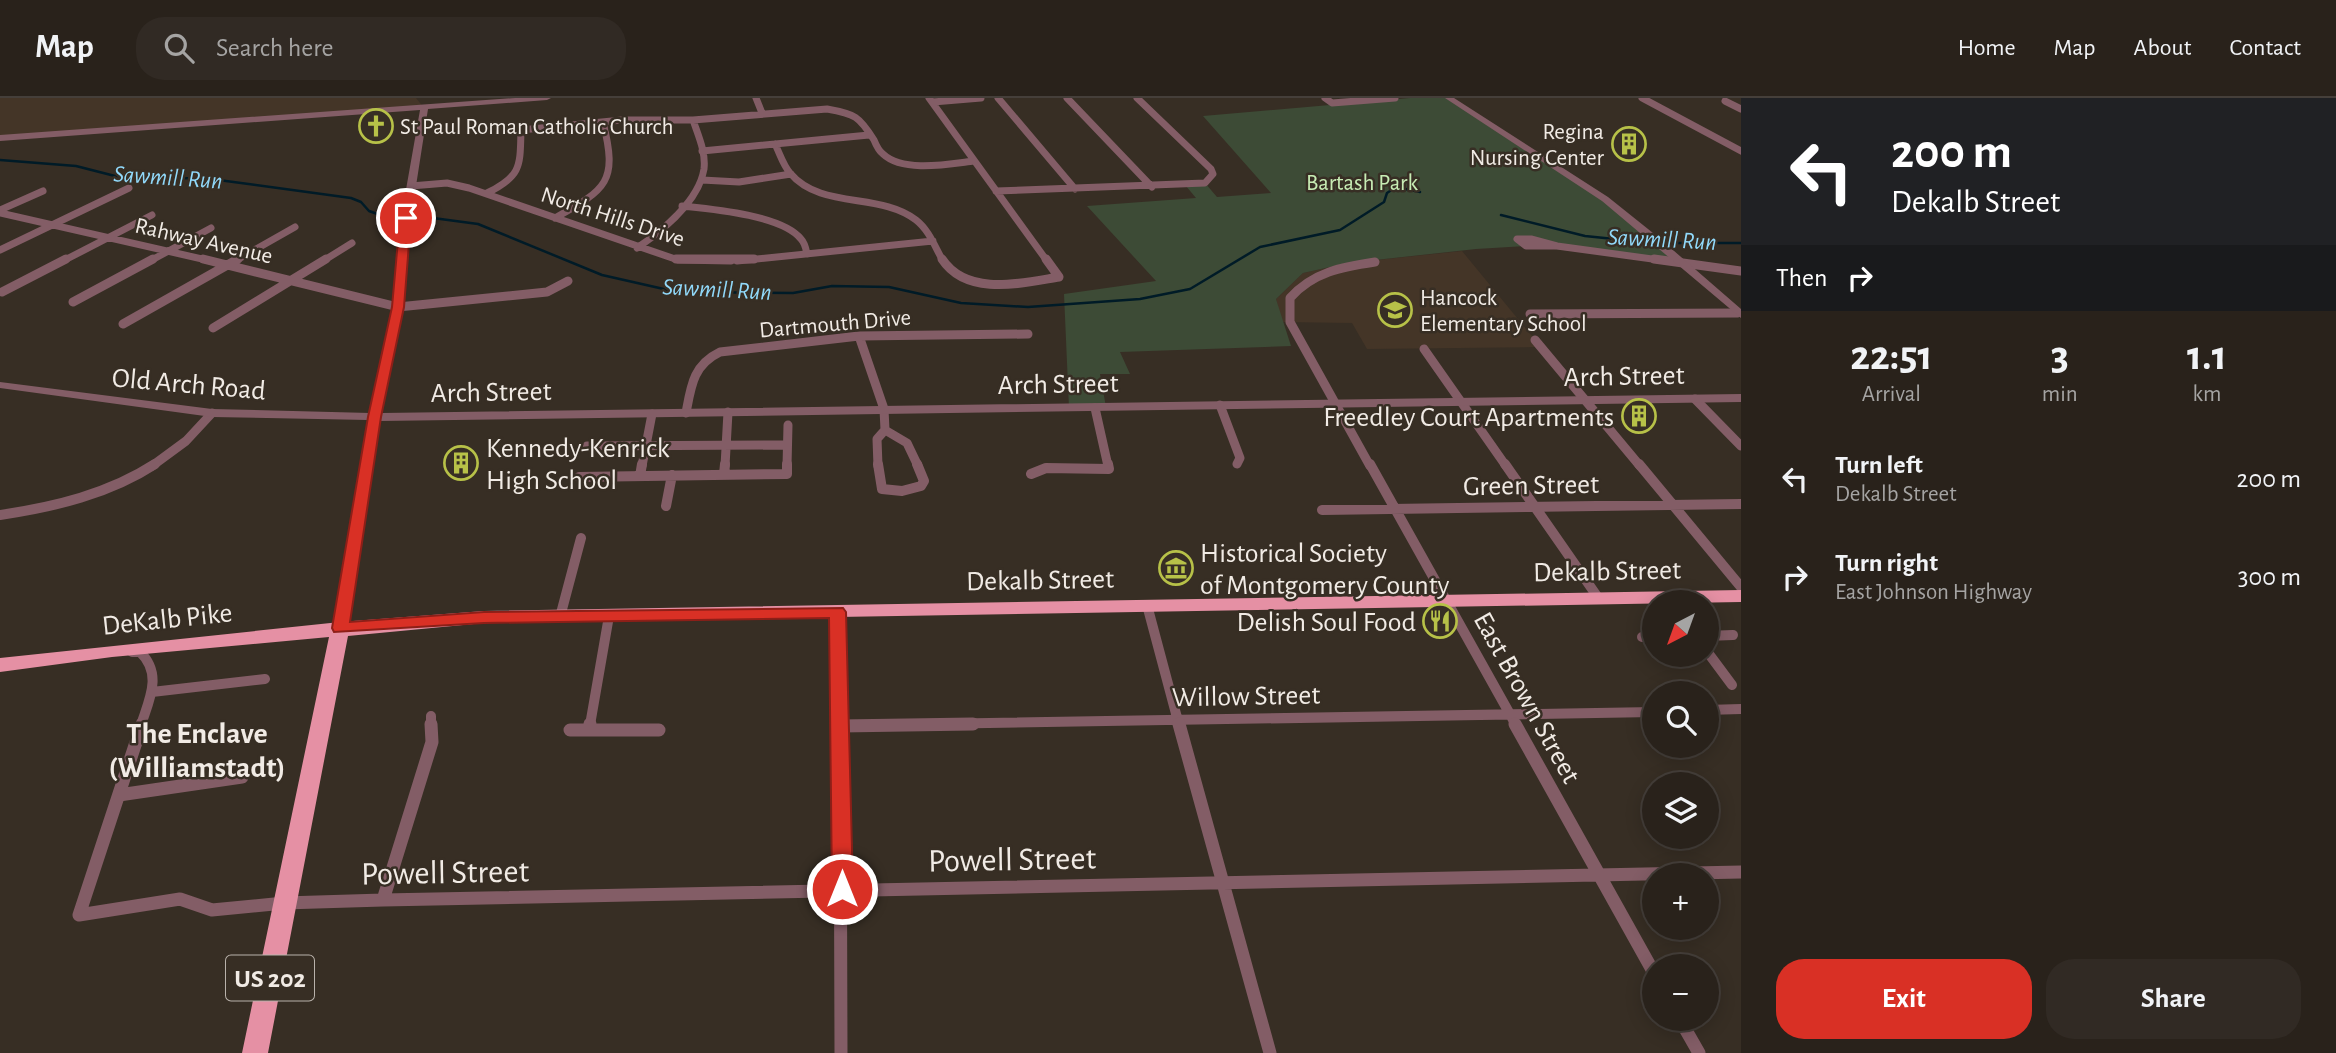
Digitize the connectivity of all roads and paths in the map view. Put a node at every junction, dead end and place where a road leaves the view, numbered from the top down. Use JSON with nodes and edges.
{"nodes":[{"id":1,"x":416,"y":98,"type":"edge"},
{"id":2,"x":547,"y":98,"type":"edge"},
{"id":3,"x":755,"y":98,"type":"edge"},
{"id":4,"x":981,"y":98,"type":"edge"},
{"id":5,"x":999,"y":98,"type":"edge"},
{"id":6,"x":1067,"y":98,"type":"edge"},
{"id":7,"x":1137,"y":98,"type":"edge"},
{"id":8,"x":1325,"y":98,"type":"edge"},
{"id":9,"x":1395,"y":98,"type":"edge"},
{"id":10,"x":1449,"y":98,"type":"edge"},
{"id":11,"x":1642,"y":98,"type":"edge"},
{"id":12,"x":931,"y":100,"type":"edge"},
{"id":13,"x":1725,"y":101,"type":"dead end"},
{"id":14,"x":424,"y":108,"type":"junction"},
{"id":15,"x":1741,"y":109,"type":"edge"},
{"id":16,"x":762,"y":113,"type":"junction"},
{"id":17,"x":693,"y":120,"type":"junction"},
{"id":18,"x":603,"y":122,"type":"junction"},
{"id":19,"x":869,"y":135,"type":"junction"},
{"id":20,"x":0,"y":138,"type":"edge"},
{"id":21,"x":775,"y":144,"type":"junction"},
{"id":22,"x":1741,"y":150,"type":"edge"},
{"id":23,"x":702,"y":151,"type":"junction"},
{"id":24,"x":974,"y":161,"type":"junction"},
{"id":25,"x":791,"y":174,"type":"junction"},
{"id":26,"x":702,"y":180,"type":"junction"},
{"id":27,"x":411,"y":186,"type":"junction"},
{"id":28,"x":1152,"y":187,"type":"junction"},
{"id":29,"x":129,"y":188,"type":"dead end"},
{"id":30,"x":1075,"y":189,"type":"junction"},
{"id":31,"x":43,"y":191,"type":"dead end"},
{"id":32,"x":996,"y":191,"type":"junction"},
{"id":33,"x":487,"y":193,"type":"junction"},
{"id":34,"x":682,"y":206,"type":"junction"},
{"id":35,"x":0,"y":212,"type":"edge"},
{"id":36,"x":152,"y":215,"type":"dead end"},
{"id":37,"x":555,"y":218,"type":"junction"},
{"id":38,"x":51,"y":225,"type":"junction"},
{"id":39,"x":295,"y":227,"type":"dead end"},
{"id":40,"x":211,"y":228,"type":"dead end"},
{"id":41,"x":106,"y":237,"type":"junction"},
{"id":42,"x":933,"y":241,"type":"junction"},
{"id":43,"x":352,"y":243,"type":"dead end"},
{"id":44,"x":1557,"y":246,"type":"dead end"},
{"id":45,"x":637,"y":248,"type":"junction"},
{"id":46,"x":0,"y":250,"type":"edge"},
{"id":47,"x":166,"y":251,"type":"junction"},
{"id":48,"x":807,"y":254,"type":"junction"},
{"id":49,"x":1375,"y":262,"type":"dead end"},
{"id":50,"x":1682,"y":263,"type":"junction"},
{"id":51,"x":228,"y":265,"type":"junction"},
{"id":52,"x":1741,"y":271,"type":"edge"},
{"id":53,"x":290,"y":279,"type":"junction"},
{"id":54,"x":568,"y":281,"type":"dead end"},
{"id":55,"x":2,"y":292,"type":"dead end"},
{"id":56,"x":73,"y":302,"type":"dead end"},
{"id":57,"x":398,"y":307,"type":"junction"},
{"id":58,"x":1530,"y":314,"type":"dead end"},
{"id":59,"x":1740,"y":314,"type":"edge"},
{"id":60,"x":123,"y":324,"type":"dead end"},
{"id":61,"x":213,"y":328,"type":"dead end"},
{"id":62,"x":1028,"y":334,"type":"dead end"},
{"id":63,"x":859,"y":336,"type":"junction"},
{"id":64,"x":1535,"y":340,"type":"dead end"},
{"id":65,"x":1424,"y":349,"type":"dead end"},
{"id":66,"x":0,"y":385,"type":"edge"},
{"id":67,"x":1741,"y":398,"type":"edge"},
{"id":68,"x":1695,"y":399,"type":"junction"},
{"id":69,"x":1461,"y":400,"type":"junction"},
{"id":70,"x":1587,"y":401,"type":"junction"},
{"id":71,"x":1338,"y":403,"type":"junction"},
{"id":72,"x":1220,"y":405,"type":"junction"},
{"id":73,"x":1095,"y":408,"type":"junction"},
{"id":74,"x":884,"y":410,"type":"junction"},
{"id":75,"x":728,"y":412,"type":"junction"},
{"id":76,"x":212,"y":413,"type":"junction"},
{"id":77,"x":686,"y":413,"type":"junction"},
{"id":78,"x":652,"y":414,"type":"junction"},
{"id":79,"x":374,"y":417,"type":"junction"},
{"id":80,"x":788,"y":425,"type":"dead end"},
{"id":81,"x":884,"y":430,"type":"junction"},
{"id":82,"x":787,"y":444,"type":"junction"},
{"id":83,"x":647,"y":445,"type":"junction"},
{"id":84,"x":726,"y":445,"type":"junction"},
{"id":85,"x":587,"y":446,"type":"dead end"},
{"id":86,"x":1741,"y":446,"type":"edge"},
{"id":87,"x":1237,"y":464,"type":"dead end"},
{"id":88,"x":1031,"y":474,"type":"dead end"},
{"id":89,"x":672,"y":475,"type":"junction"},
{"id":90,"x":724,"y":475,"type":"junction"},
{"id":91,"x":640,"y":476,"type":"junction"},
{"id":92,"x":579,"y":477,"type":"dead end"},
{"id":93,"x":1741,"y":504,"type":"edge"},
{"id":94,"x":1672,"y":505,"type":"junction"},
{"id":95,"x":666,"y":506,"type":"dead end"},
{"id":96,"x":1534,"y":507,"type":"junction"},
{"id":97,"x":1395,"y":509,"type":"junction"},
{"id":98,"x":1322,"y":510,"type":"dead end"},
{"id":99,"x":0,"y":515,"type":"edge"},
{"id":100,"x":581,"y":537,"type":"dead end"},
{"id":101,"x":1741,"y":587,"type":"edge"},
{"id":102,"x":1741,"y":596,"type":"edge"},
{"id":103,"x":1719,"y":597,"type":"edge"},
{"id":104,"x":1599,"y":599,"type":"junction"},
{"id":105,"x":1448,"y":600,"type":"junction"},
{"id":106,"x":1642,"y":600,"type":"edge"},
{"id":107,"x":1147,"y":605,"type":"junction"},
{"id":108,"x":837,"y":612,"type":"junction"},
{"id":109,"x":609,"y":616,"type":"junction"},
{"id":110,"x":560,"y":617,"type":"junction"},
{"id":111,"x":340,"y":628,"type":"junction"},
{"id":112,"x":1733,"y":635,"type":"dead end"},
{"id":113,"x":1719,"y":636,"type":"edge"},
{"id":114,"x":112,"y":651,"type":"junction"},
{"id":115,"x":0,"y":665,"type":"edge"},
{"id":116,"x":1719,"y":667,"type":"edge"},
{"id":117,"x":265,"y":679,"type":"dead end"},
{"id":118,"x":1732,"y":685,"type":"dead end"},
{"id":119,"x":152,"y":692,"type":"junction"},
{"id":120,"x":1741,"y":709,"type":"edge"},
{"id":121,"x":1719,"y":710,"type":"edge"},
{"id":122,"x":1642,"y":712,"type":"edge"},
{"id":123,"x":1510,"y":715,"type":"junction"},
{"id":124,"x":431,"y":716,"type":"dead end"},
{"id":125,"x":1177,"y":720,"type":"junction"},
{"id":126,"x":839,"y":726,"type":"junction"},
{"id":127,"x":570,"y":730,"type":"dead end"},
{"id":128,"x":589,"y":730,"type":"junction"},
{"id":129,"x":659,"y":730,"type":"dead end"},
{"id":130,"x":242,"y":777,"type":"dead end"},
{"id":131,"x":119,"y":795,"type":"junction"},
{"id":132,"x":1741,"y":872,"type":"edge"},
{"id":133,"x":1600,"y":875,"type":"junction"},
{"id":134,"x":1221,"y":882,"type":"junction"},
{"id":135,"x":842,"y":889,"type":"junction"},
{"id":136,"x":383,"y":900,"type":"junction"},
{"id":137,"x":284,"y":903,"type":"junction"},
{"id":138,"x":1644,"y":954,"type":"edge"},
{"id":139,"x":1686,"y":1031,"type":"edge"},
{"id":140,"x":255,"y":1053,"type":"edge"},
{"id":141,"x":841,"y":1053,"type":"edge"},
{"id":142,"x":1270,"y":1053,"type":"edge"},
{"id":143,"x":1699,"y":1053,"type":"edge"}],
"edges":[{"from":1,"to":14,"type":"street"},
{"from":2,"to":14,"type":"street"},
{"from":3,"to":16,"type":"street"},
{"from":4,"to":12,"type":"street"},
{"from":5,"to":30,"type":"street"},
{"from":6,"to":28,"type":"street"},
{"from":7,"to":28,"type":"street"},
{"from":8,"to":9,"type":"street"},
{"from":10,"to":50,"type":"street"},
{"from":11,"to":22,"type":"street"},
{"from":12,"to":24,"type":"street"},
{"from":13,"to":15,"type":"street"},
{"from":14,"to":20,"type":"street"},
{"from":14,"to":27,"type":"street"},
{"from":16,"to":17,"type":"street"},
{"from":16,"to":19,"type":"street"},
{"from":17,"to":18,"type":"street"},
{"from":17,"to":23,"type":"street"},
{"from":18,"to":33,"type":"street"},
{"from":18,"to":37,"type":"street"},
{"from":19,"to":21,"type":"street"},
{"from":19,"to":24,"type":"street"},
{"from":21,"to":23,"type":"street"},
{"from":21,"to":25,"type":"street"},
{"from":23,"to":26,"type":"street"},
{"from":24,"to":32,"type":"street"},
{"from":25,"to":26,"type":"street"},
{"from":25,"to":42,"type":"street"},
{"from":26,"to":34,"type":"street"},
{"from":27,"to":33,"type":"street","name":"North Hills Drive"},
{"from":27,"to":57,"type":"street"},
{"from":28,"to":30,"type":"street"},
{"from":29,"to":38,"type":"street"},
{"from":30,"to":32,"type":"street"},
{"from":31,"to":35,"type":"street"},
{"from":32,"to":42,"type":"street"},
{"from":33,"to":37,"type":"street","name":"North Hills Drive"},
{"from":34,"to":45,"type":"street"},
{"from":34,"to":48,"type":"street"},
{"from":35,"to":38,"type":"street","name":"Rahway Avenue"},
{"from":36,"to":41,"type":"street"},
{"from":37,"to":45,"type":"street","name":"North Hills Drive"},
{"from":38,"to":41,"type":"street","name":"Rahway Avenue"},
{"from":38,"to":46,"type":"street"},
{"from":39,"to":51,"type":"street"},
{"from":40,"to":47,"type":"street"},
{"from":41,"to":47,"type":"street","name":"Rahway Avenue"},
{"from":41,"to":55,"type":"street"},
{"from":42,"to":48,"type":"street","name":"North Hills Drive"},
{"from":43,"to":53,"type":"street"},
{"from":44,"to":50,"type":"street"},
{"from":45,"to":48,"type":"street","name":"North Hills Drive"},
{"from":47,"to":51,"type":"street","name":"Rahway Avenue"},
{"from":47,"to":56,"type":"street"},
{"from":49,"to":71,"type":"street","name":"East Brown Street"},
{"from":50,"to":52,"type":"street"},
{"from":50,"to":59,"type":"street"},
{"from":51,"to":53,"type":"street","name":"Rahway Avenue"},
{"from":51,"to":60,"type":"street"},
{"from":53,"to":57,"type":"street","name":"Rahway Avenue"},
{"from":53,"to":61,"type":"street"},
{"from":54,"to":57,"type":"street"},
{"from":57,"to":79,"type":"street"},
{"from":58,"to":59,"type":"street"},
{"from":62,"to":63,"type":"street","name":"Dartmouth Drive"},
{"from":63,"to":74,"type":"street"},
{"from":63,"to":77,"type":"street","name":"Dartmouth Drive"},
{"from":64,"to":70,"type":"street"},
{"from":65,"to":69,"type":"street"},
{"from":66,"to":76,"type":"street","name":"Old Arch Road"},
{"from":67,"to":68,"type":"street","name":"Arch Street"},
{"from":68,"to":70,"type":"street","name":"Arch Street"},
{"from":68,"to":86,"type":"street"},
{"from":69,"to":70,"type":"street","name":"Arch Street"},
{"from":69,"to":71,"type":"street","name":"Arch Street"},
{"from":69,"to":96,"type":"street"},
{"from":70,"to":94,"type":"street"},
{"from":71,"to":72,"type":"street","name":"Arch Street"},
{"from":71,"to":97,"type":"street","name":"East Brown Street"},
{"from":72,"to":73,"type":"street","name":"Arch Street"},
{"from":72,"to":87,"type":"street"},
{"from":73,"to":74,"type":"street","name":"Arch Street"},
{"from":73,"to":88,"type":"street"},
{"from":74,"to":75,"type":"street","name":"Arch Street"},
{"from":74,"to":81,"type":"street"},
{"from":75,"to":77,"type":"street","name":"Arch Street"},
{"from":75,"to":84,"type":"street"},
{"from":76,"to":79,"type":"street","name":"Old Arch Road"},
{"from":76,"to":99,"type":"street"},
{"from":77,"to":78,"type":"street","name":"Arch Street"},
{"from":78,"to":79,"type":"street","name":"Arch Street"},
{"from":78,"to":83,"type":"street"},
{"from":79,"to":111,"type":"street"},
{"from":80,"to":82,"type":"street"},
{"from":81,"to":81,"type":"street"},
{"from":82,"to":84,"type":"street"},
{"from":82,"to":90,"type":"street"},
{"from":83,"to":84,"type":"street"},
{"from":83,"to":85,"type":"street"},
{"from":83,"to":91,"type":"street"},
{"from":84,"to":90,"type":"street"},
{"from":89,"to":90,"type":"street"},
{"from":89,"to":91,"type":"street"},
{"from":89,"to":95,"type":"street"},
{"from":91,"to":92,"type":"street"},
{"from":93,"to":94,"type":"street","name":"Green Street"},
{"from":94,"to":96,"type":"street","name":"Green Street"},
{"from":94,"to":101,"type":"street"},
{"from":96,"to":97,"type":"street","name":"Green Street"},
{"from":96,"to":104,"type":"street"},
{"from":97,"to":98,"type":"street","name":"Green Street"},
{"from":97,"to":105,"type":"street","name":"East Brown Street"},
{"from":100,"to":110,"type":"street"},
{"from":102,"to":103,"type":"highway","name":"Dekalb Street"},
{"from":104,"to":105,"type":"highway","name":"Dekalb Street"},
{"from":104,"to":106,"type":"highway","name":"Dekalb Street"},
{"from":105,"to":107,"type":"highway","name":"Dekalb Street"},
{"from":105,"to":123,"type":"street","name":"East Brown Street"},
{"from":107,"to":108,"type":"highway","name":"Dekalb Street"},
{"from":107,"to":125,"type":"street"},
{"from":108,"to":109,"type":"highway","name":"Dekalb Street"},
{"from":108,"to":126,"type":"street"},
{"from":109,"to":110,"type":"highway","name":"Dekalb Street"},
{"from":109,"to":128,"type":"street"},
{"from":110,"to":111,"type":"highway","name":"Dekalb Street"},
{"from":111,"to":114,"type":"highway","name":"DeKalb Pike"},
{"from":111,"to":137,"type":"highway","number":"US 202"},
{"from":112,"to":113,"type":"street"},
{"from":114,"to":115,"type":"highway","name":"DeKalb Pike"},
{"from":114,"to":119,"type":"street"},
{"from":116,"to":118,"type":"street"},
{"from":117,"to":119,"type":"street"},
{"from":119,"to":131,"type":"street"},
{"from":120,"to":121,"type":"street"},
{"from":122,"to":123,"type":"street","name":"Willow Street"},
{"from":123,"to":125,"type":"street","name":"Willow Street"},
{"from":123,"to":133,"type":"street","name":"East Brown Street"},
{"from":124,"to":136,"type":"street"},
{"from":125,"to":126,"type":"street","name":"Willow Street"},
{"from":125,"to":134,"type":"street"},
{"from":126,"to":135,"type":"street"},
{"from":127,"to":128,"type":"street"},
{"from":128,"to":129,"type":"street"},
{"from":130,"to":131,"type":"street"},
{"from":131,"to":137,"type":"street","name":"Powell Street"},
{"from":132,"to":133,"type":"street","name":"Powell Street"},
{"from":133,"to":134,"type":"street","name":"Powell Street"},
{"from":133,"to":138,"type":"street","name":"East Brown Street"},
{"from":134,"to":135,"type":"street","name":"Powell Street"},
{"from":134,"to":142,"type":"street"},
{"from":135,"to":136,"type":"street","name":"Powell Street"},
{"from":135,"to":141,"type":"street"},
{"from":136,"to":137,"type":"street","name":"Powell Street"},
{"from":137,"to":140,"type":"highway","number":"US 202"},
{"from":139,"to":143,"type":"street"}]}
